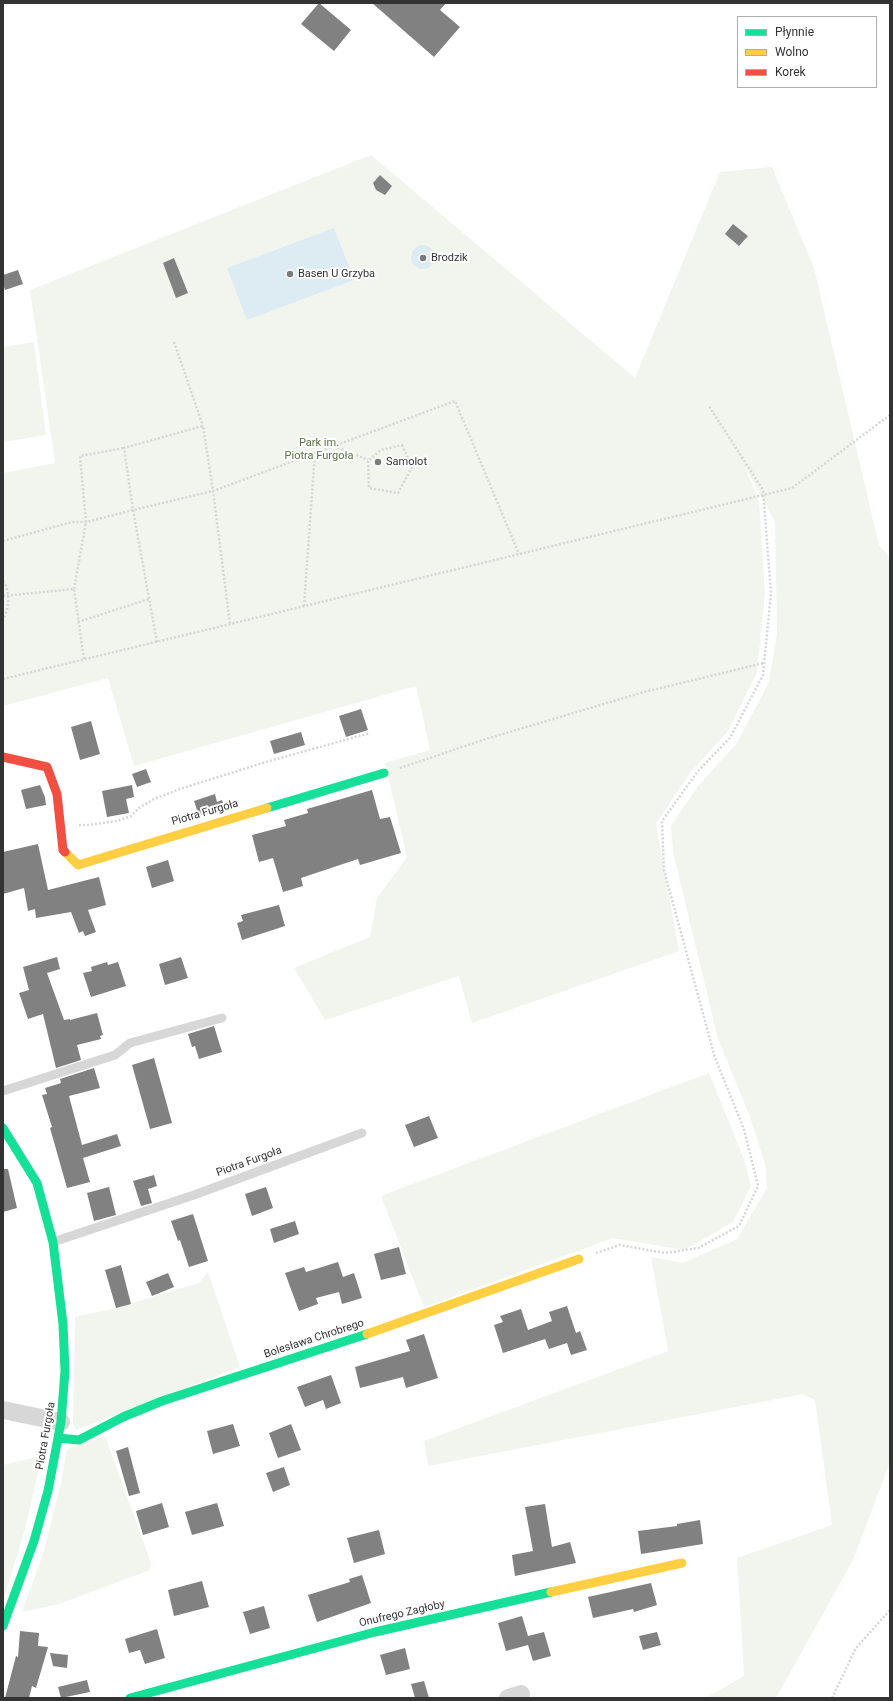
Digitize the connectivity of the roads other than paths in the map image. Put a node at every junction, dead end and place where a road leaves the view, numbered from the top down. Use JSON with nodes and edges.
{"nodes":[{"id":1,"x":3,"y":757,"type":"edge"},
{"id":2,"x":384,"y":774,"type":"road end"},
{"id":3,"x":222,"y":1018,"type":"dead end"},
{"id":4,"x":3,"y":1092,"type":"edge"},
{"id":5,"x":4,"y":1131,"type":"edge"},
{"id":6,"x":362,"y":1134,"type":"dead end"},
{"id":7,"x":53,"y":1242,"type":"junction"},
{"id":8,"x":579,"y":1259,"type":"road end"},
{"id":9,"x":3,"y":1410,"type":"edge"},
{"id":10,"x":60,"y":1430,"type":"junction"},
{"id":11,"x":682,"y":1563,"type":"dead end"},
{"id":12,"x":3,"y":1626,"type":"edge"},
{"id":13,"x":130,"y":1698,"type":"edge"}],
"edges":[{"from":1,"to":2,"type":"street","name":"Piotra Furgoła"},
{"from":3,"to":4,"type":"lane"},
{"from":5,"to":7,"type":"street","name":"Piotra Furgoła"},
{"from":6,"to":7,"type":"lane","name":"Piotra Furgoła"},
{"from":7,"to":10,"type":"street","name":"Piotra Furgoła"},
{"from":8,"to":10,"type":"street","name":"Bolesława Chrobrego"},
{"from":9,"to":10,"type":"street"},
{"from":10,"to":12,"type":"street","name":"Piotra Furgoła"},
{"from":11,"to":13,"type":"street","name":"Onufrego Zagłoby"}]}
